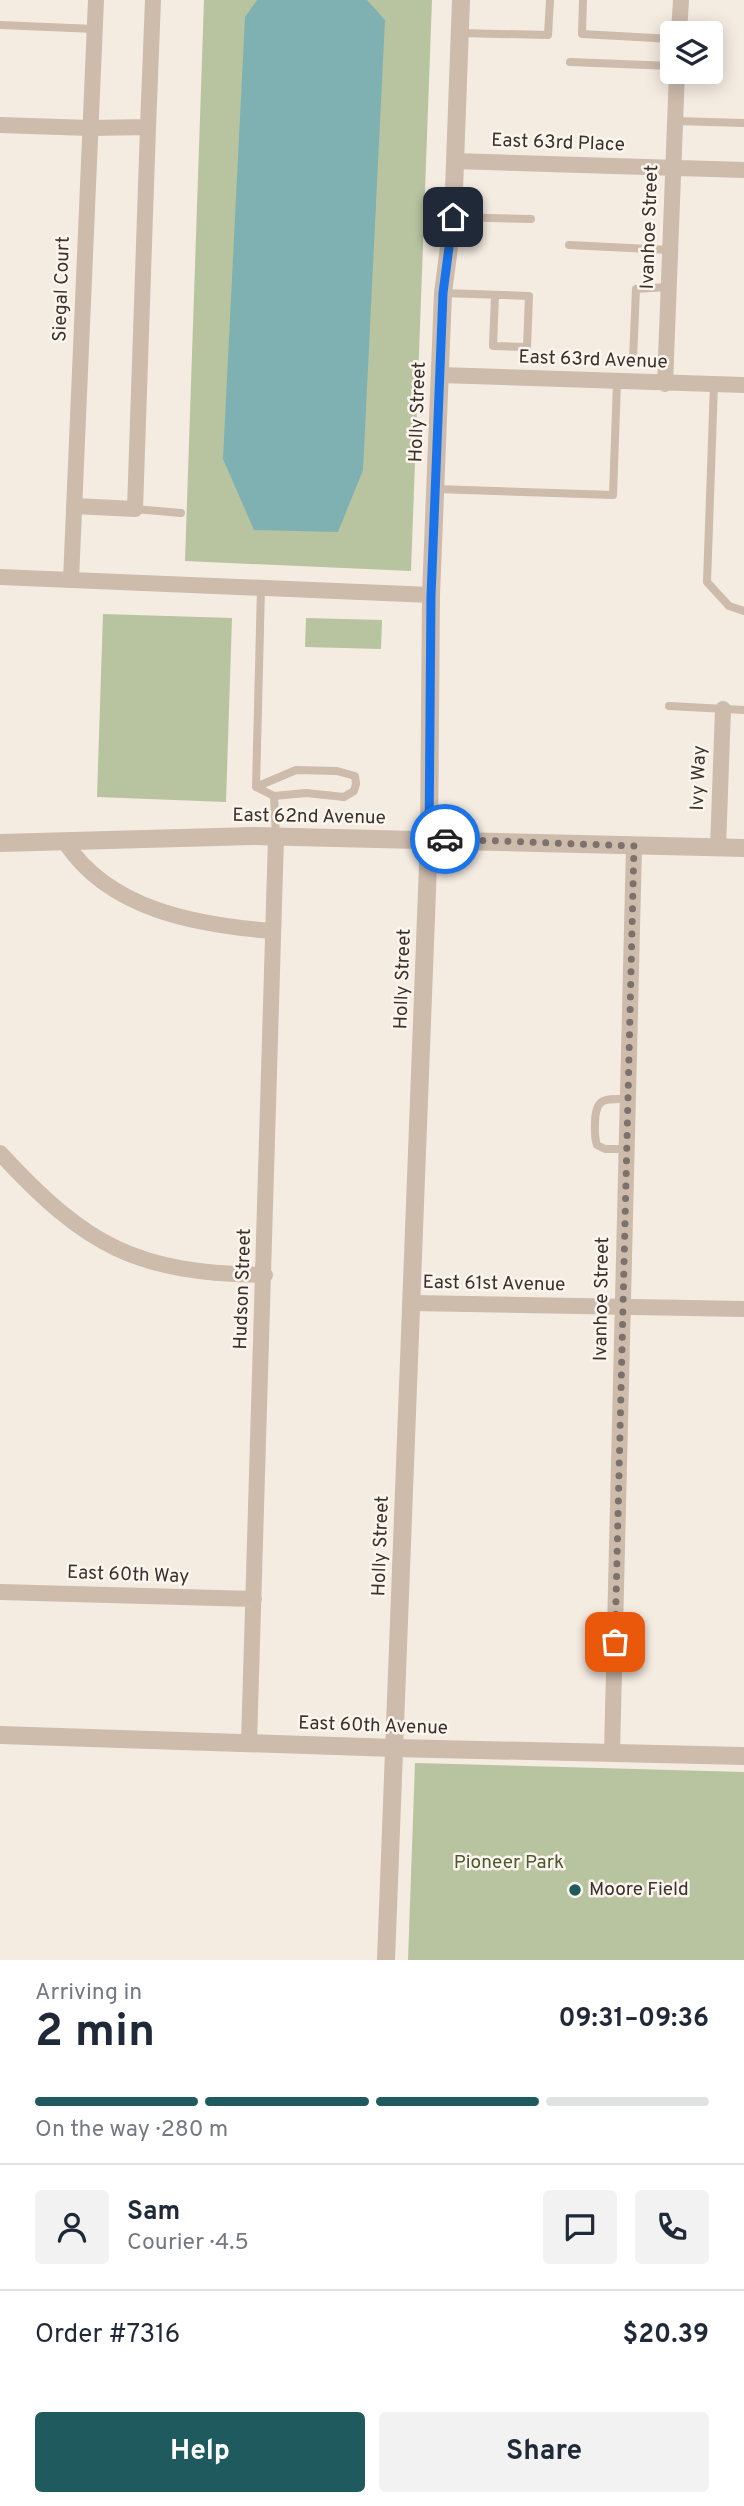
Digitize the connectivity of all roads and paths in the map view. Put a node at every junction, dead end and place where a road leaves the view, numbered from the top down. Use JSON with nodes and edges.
{"nodes":[{"id":1,"x":96,"y":0,"type":"edge"},
{"id":2,"x":153,"y":0,"type":"edge"},
{"id":3,"x":461,"y":0,"type":"edge"},
{"id":4,"x":550,"y":0,"type":"edge"},
{"id":5,"x":583,"y":0,"type":"edge"},
{"id":6,"x":681,"y":0,"type":"edge"},
{"id":7,"x":680,"y":21,"type":"edge"},
{"id":8,"x":0,"y":26,"type":"edge"},
{"id":9,"x":95,"y":29,"type":"junction"},
{"id":10,"x":460,"y":33,"type":"junction"},
{"id":11,"x":660,"y":38,"type":"edge"},
{"id":12,"x":570,"y":62,"type":"dead end"},
{"id":13,"x":660,"y":66,"type":"edge"},
{"id":14,"x":677,"y":84,"type":"edge"},
{"id":15,"x":675,"y":121,"type":"junction"},
{"id":16,"x":744,"y":123,"type":"edge"},
{"id":17,"x":0,"y":125,"type":"edge"},
{"id":18,"x":148,"y":127,"type":"junction"},
{"id":19,"x":90,"y":128,"type":"junction"},
{"id":20,"x":455,"y":161,"type":"junction"},
{"id":21,"x":673,"y":168,"type":"junction"},
{"id":22,"x":744,"y":170,"type":"edge"},
{"id":23,"x":453,"y":217,"type":"junction"},
{"id":24,"x":531,"y":219,"type":"dead end"},
{"id":25,"x":569,"y":245,"type":"dead end"},
{"id":26,"x":670,"y":250,"type":"junction"},
{"id":27,"x":668,"y":287,"type":"junction"},
{"id":28,"x":443,"y":293,"type":"junction"},
{"id":29,"x":495,"y":295,"type":"junction"},
{"id":30,"x":634,"y":359,"type":"dead end"},
{"id":31,"x":441,"y":375,"type":"junction"},
{"id":32,"x":617,"y":382,"type":"junction"},
{"id":33,"x":665,"y":383,"type":"junction"},
{"id":34,"x":714,"y":384,"type":"junction"},
{"id":35,"x":744,"y":385,"type":"edge"},
{"id":36,"x":436,"y":489,"type":"junction"},
{"id":37,"x":74,"y":506,"type":"junction"},
{"id":38,"x":135,"y":509,"type":"junction"},
{"id":39,"x":181,"y":513,"type":"dead end"},
{"id":40,"x":0,"y":577,"type":"edge"},
{"id":41,"x":71,"y":580,"type":"junction"},
{"id":42,"x":261,"y":588,"type":"junction"},
{"id":43,"x":431,"y":596,"type":"junction"},
{"id":44,"x":744,"y":611,"type":"edge"},
{"id":45,"x":669,"y":706,"type":"dead end"},
{"id":46,"x":723,"y":709,"type":"junction"},
{"id":47,"x":744,"y":710,"type":"edge"},
{"id":48,"x":256,"y":788,"type":"junction"},
{"id":49,"x":274,"y":796,"type":"junction"},
{"id":50,"x":276,"y":836,"type":"junction"},
{"id":51,"x":429,"y":839,"type":"junction"},
{"id":52,"x":65,"y":842,"type":"junction"},
{"id":53,"x":0,"y":843,"type":"edge"},
{"id":54,"x":634,"y":846,"type":"junction"},
{"id":55,"x":718,"y":848,"type":"junction"},
{"id":56,"x":744,"y":848,"type":"edge"},
{"id":57,"x":272,"y":931,"type":"junction"},
{"id":58,"x":628,"y":1098,"type":"junction"},
{"id":59,"x":626,"y":1149,"type":"junction"},
{"id":60,"x":0,"y":1153,"type":"edge"},
{"id":61,"x":265,"y":1275,"type":"junction"},
{"id":62,"x":412,"y":1303,"type":"junction"},
{"id":63,"x":623,"y":1307,"type":"junction"},
{"id":64,"x":744,"y":1309,"type":"edge"},
{"id":65,"x":0,"y":1592,"type":"edge"},
{"id":66,"x":254,"y":1600,"type":"junction"},
{"id":67,"x":0,"y":1735,"type":"edge"},
{"id":68,"x":249,"y":1743,"type":"junction"},
{"id":69,"x":395,"y":1748,"type":"junction"},
{"id":70,"x":612,"y":1753,"type":"junction"},
{"id":71,"x":744,"y":1756,"type":"edge"},
{"id":72,"x":386,"y":1960,"type":"edge"}],
"edges":[{"from":1,"to":9,"type":"street","name":"Siegal Court"},
{"from":2,"to":18,"type":"street"},
{"from":3,"to":10,"type":"street","name":"Holly Street"},
{"from":4,"to":10,"type":"lane"},
{"from":5,"to":11,"type":"lane"},
{"from":6,"to":7,"type":"street"},
{"from":8,"to":9,"type":"lane"},
{"from":9,"to":19,"type":"street","name":"Siegal Court"},
{"from":10,"to":20,"type":"street","name":"Holly Street"},
{"from":12,"to":13,"type":"lane"},
{"from":14,"to":15,"type":"street","name":"Ivanhoe Street"},
{"from":15,"to":16,"type":"lane"},
{"from":15,"to":21,"type":"street","name":"Ivanhoe Street"},
{"from":17,"to":19,"type":"street"},
{"from":18,"to":19,"type":"street"},
{"from":18,"to":38,"type":"street"},
{"from":19,"to":37,"type":"street","name":"Siegal Court"},
{"from":20,"to":21,"type":"street","name":"East 63rd Place"},
{"from":20,"to":23,"type":"street","name":"Holly Street"},
{"from":21,"to":22,"type":"street","name":"East 63rd Place"},
{"from":21,"to":26,"type":"street","name":"Ivanhoe Street"},
{"from":23,"to":24,"type":"lane"},
{"from":23,"to":28,"type":"street","name":"Holly Street"},
{"from":25,"to":26,"type":"lane"},
{"from":26,"to":27,"type":"street","name":"Ivanhoe Street"},
{"from":27,"to":30,"type":"lane"},
{"from":27,"to":33,"type":"street","name":"Ivanhoe Street"},
{"from":28,"to":29,"type":"lane"},
{"from":28,"to":31,"type":"street","name":"Holly Street"},
{"from":29,"to":29,"type":"lane"},
{"from":31,"to":32,"type":"street","name":"East 63rd Avenue"},
{"from":31,"to":36,"type":"street","name":"Holly Street"},
{"from":32,"to":33,"type":"street","name":"East 63rd Avenue"},
{"from":32,"to":36,"type":"lane"},
{"from":33,"to":34,"type":"street","name":"East 63rd Avenue"},
{"from":34,"to":35,"type":"street","name":"East 63rd Avenue"},
{"from":34,"to":44,"type":"lane"},
{"from":36,"to":43,"type":"street","name":"Holly Street"},
{"from":37,"to":38,"type":"street"},
{"from":37,"to":41,"type":"street","name":"Siegal Court"},
{"from":38,"to":39,"type":"lane"},
{"from":40,"to":41,"type":"street"},
{"from":41,"to":42,"type":"street"},
{"from":42,"to":43,"type":"street"},
{"from":42,"to":48,"type":"lane"},
{"from":43,"to":51,"type":"street","name":"Holly Street"},
{"from":45,"to":46,"type":"lane"},
{"from":46,"to":47,"type":"lane"},
{"from":46,"to":55,"type":"street","name":"Ivy Way"},
{"from":48,"to":49,"type":"lane"},
{"from":48,"to":49,"type":"lane"},
{"from":49,"to":50,"type":"lane"},
{"from":50,"to":51,"type":"street","name":"East 62nd Avenue"},
{"from":50,"to":52,"type":"street","name":"East 62nd Avenue"},
{"from":50,"to":57,"type":"street","name":"Hudson Street"},
{"from":51,"to":54,"type":"street","name":"East 62nd Avenue"},
{"from":51,"to":62,"type":"street","name":"Holly Street"},
{"from":52,"to":53,"type":"street","name":"East 62nd Avenue"},
{"from":52,"to":57,"type":"street"},
{"from":54,"to":55,"type":"street","name":"East 62nd Avenue"},
{"from":54,"to":58,"type":"street","name":"Ivanhoe Street"},
{"from":55,"to":56,"type":"street","name":"East 62nd Avenue"},
{"from":57,"to":61,"type":"street","name":"Hudson Street"},
{"from":58,"to":59,"type":"street","name":"Ivanhoe Street"},
{"from":58,"to":59,"type":"lane"},
{"from":59,"to":63,"type":"street","name":"Ivanhoe Street"},
{"from":60,"to":61,"type":"street"},
{"from":61,"to":66,"type":"street","name":"Hudson Street"},
{"from":62,"to":63,"type":"street","name":"East 61st Avenue"},
{"from":62,"to":69,"type":"street","name":"Holly Street"},
{"from":63,"to":64,"type":"street","name":"East 61st Avenue"},
{"from":63,"to":70,"type":"street","name":"Ivanhoe Street"},
{"from":65,"to":66,"type":"street","name":"East 60th Way"},
{"from":66,"to":68,"type":"street","name":"Hudson Street"},
{"from":67,"to":68,"type":"street","name":"East 60th Avenue"},
{"from":68,"to":69,"type":"street","name":"East 60th Avenue"},
{"from":69,"to":70,"type":"street","name":"East 60th Avenue"},
{"from":69,"to":72,"type":"street","name":"Holly Street"},
{"from":70,"to":71,"type":"street","name":"East 60th Avenue"}]}
